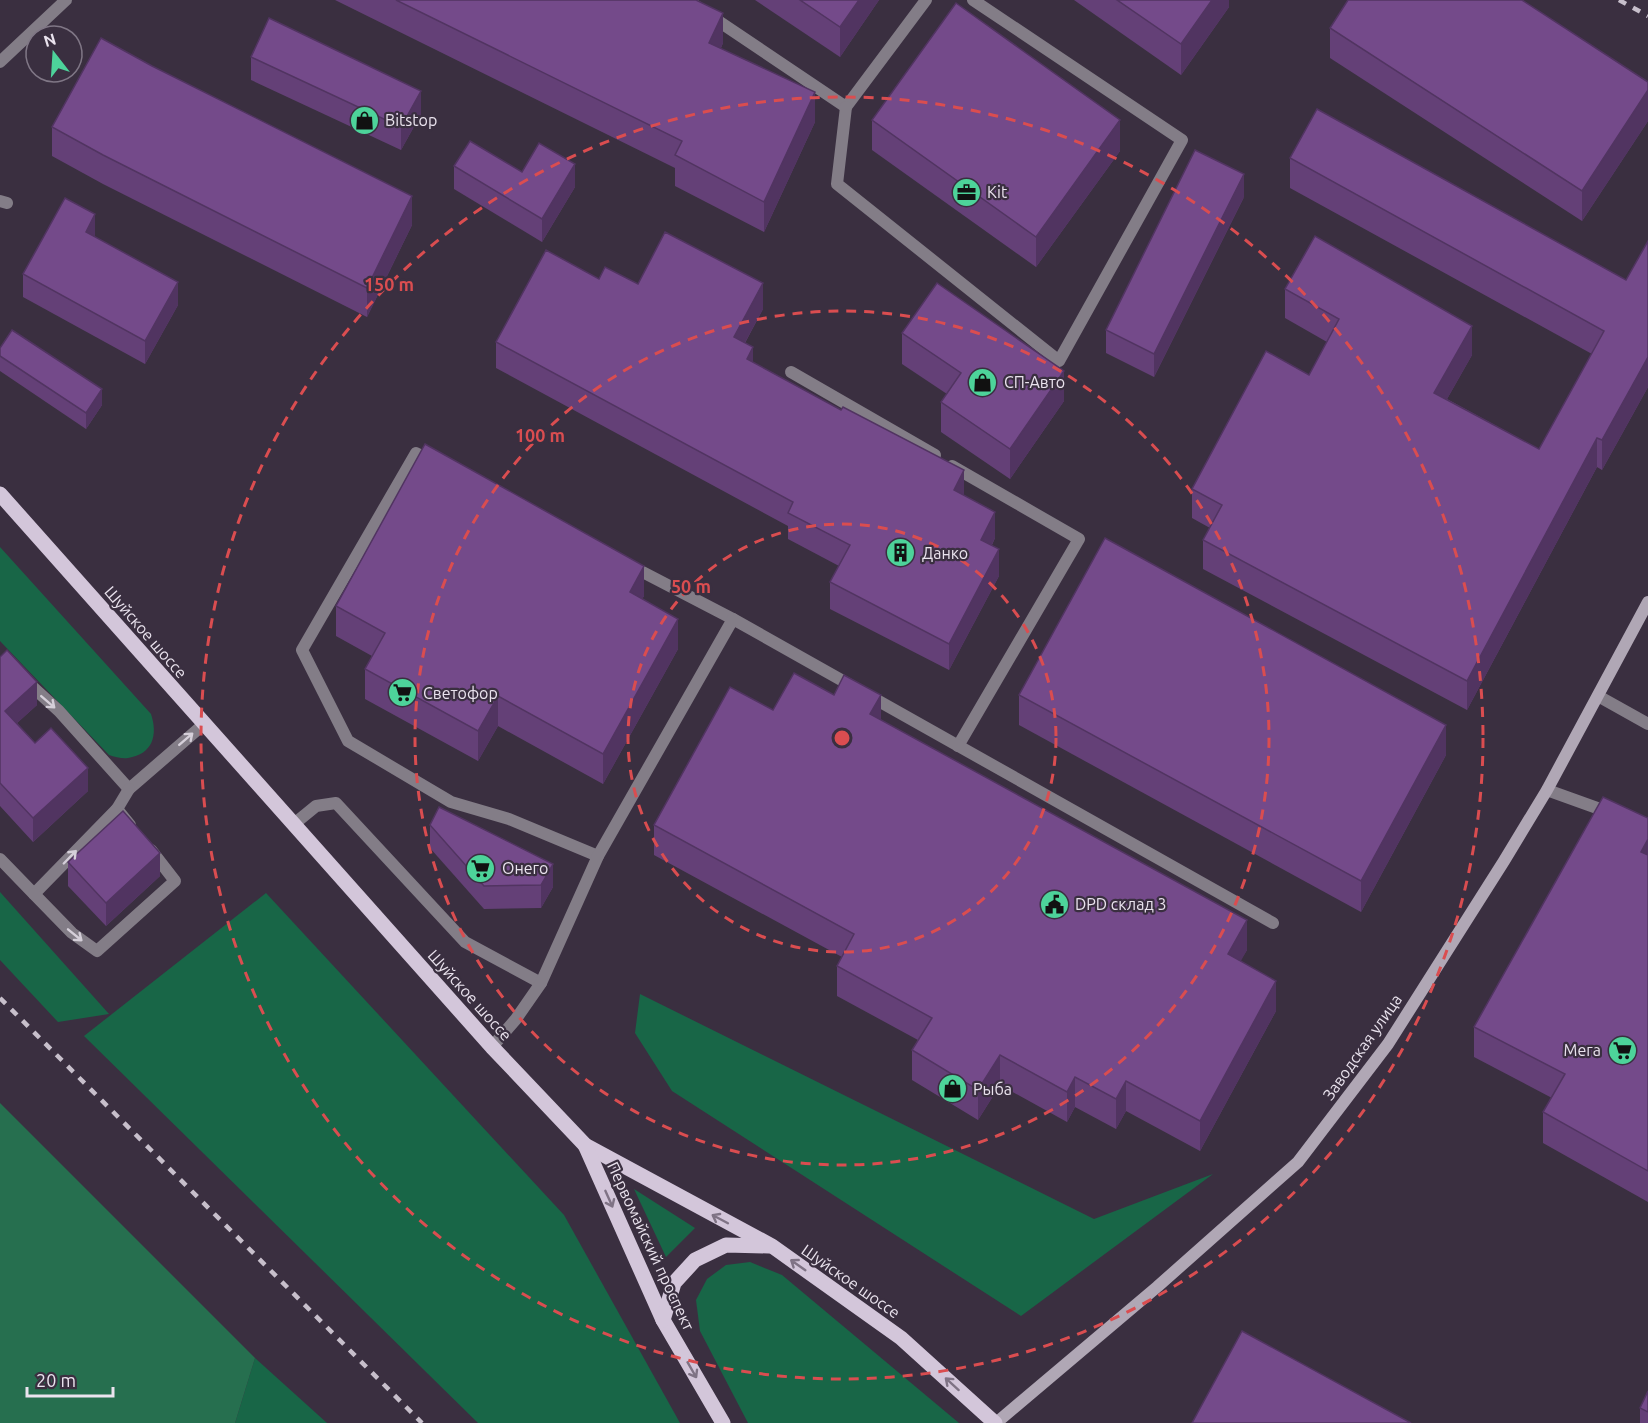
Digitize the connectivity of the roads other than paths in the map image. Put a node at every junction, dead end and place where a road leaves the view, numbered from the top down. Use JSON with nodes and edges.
{"nodes":[{"id":1,"x":66,"y":0,"type":"edge"},
{"id":2,"x":687,"y":0,"type":"edge"},
{"id":3,"x":926,"y":0,"type":"edge"},
{"id":4,"x":973,"y":0,"type":"edge"},
{"id":5,"x":0,"y":62,"type":"edge"},
{"id":6,"x":846,"y":107,"type":"junction"},
{"id":7,"x":791,"y":372,"type":"dead end"},
{"id":8,"x":448,"y":470,"type":"edge"},
{"id":9,"x":0,"y":494,"type":"edge"},
{"id":10,"x":617,"y":558,"type":"edge"},
{"id":11,"x":1648,"y":602,"type":"edge"},
{"id":12,"x":733,"y":620,"type":"junction"},
{"id":13,"x":20,"y":675,"type":"edge"},
{"id":14,"x":1598,"y":696,"type":"junction"},
{"id":15,"x":1642,"y":715,"type":"edge"},
{"id":16,"x":204,"y":724,"type":"junction"},
{"id":17,"x":1648,"y":724,"type":"edge"},
{"id":18,"x":958,"y":746,"type":"junction"},
{"id":19,"x":129,"y":789,"type":"junction"},
{"id":20,"x":1547,"y":790,"type":"junction"},
{"id":21,"x":117,"y":809,"type":"junction"},
{"id":22,"x":1624,"y":817,"type":"edge"},
{"id":23,"x":294,"y":824,"type":"junction"},
{"id":24,"x":598,"y":856,"type":"junction"},
{"id":25,"x":0,"y":859,"type":"edge"},
{"id":26,"x":34,"y":894,"type":"junction"},
{"id":27,"x":1273,"y":923,"type":"dead end"},
{"id":28,"x":541,"y":983,"type":"junction"},
{"id":29,"x":492,"y":1047,"type":"junction"},
{"id":30,"x":585,"y":1145,"type":"junction"},
{"id":31,"x":772,"y":1246,"type":"junction"},
{"id":32,"x":663,"y":1320,"type":"junction"},
{"id":33,"x":723,"y":1423,"type":"edge"},
{"id":34,"x":996,"y":1423,"type":"edge"}],
"edges":[{"from":1,"to":5,"type":"lane"},
{"from":2,"to":6,"type":"lane"},
{"from":3,"to":6,"type":"lane"},
{"from":4,"to":6,"type":"lane"},
{"from":7,"to":18,"type":"lane"},
{"from":8,"to":24,"type":"lane"},
{"from":9,"to":16,"type":"main road","name":"Шуйское шоссе"},
{"from":10,"to":12,"type":"lane"},
{"from":11,"to":14,"type":"main road","name":"Заводская улица"},
{"from":12,"to":18,"type":"lane"},
{"from":12,"to":24,"type":"lane"},
{"from":13,"to":19,"type":"lane","one_way":true},
{"from":14,"to":15,"type":"lane"},
{"from":14,"to":20,"type":"main road","name":"Заводская улица"},
{"from":15,"to":17,"type":"lane"},
{"from":19,"to":16,"type":"lane","one_way":true},
{"from":16,"to":23,"type":"main road","name":"Шуйское шоссе"},
{"from":18,"to":27,"type":"lane"},
{"from":19,"to":21,"type":"lane"},
{"from":20,"to":22,"type":"lane"},
{"from":20,"to":34,"type":"main road","name":"Заводская улица"},
{"from":26,"to":21,"type":"lane","one_way":true},
{"from":26,"to":21,"type":"lane","one_way":true},
{"from":23,"to":28,"type":"lane"},
{"from":23,"to":29,"type":"main road","name":"Шуйское шоссе"},
{"from":24,"to":28,"type":"lane"},
{"from":25,"to":26,"type":"lane"},
{"from":28,"to":29,"type":"lane"},
{"from":29,"to":30,"type":"main road","name":"Шуйское шоссе"},
{"from":31,"to":30,"type":"main road","name":"Шуйское шоссе","one_way":true},
{"from":30,"to":32,"type":"main road","name":"Первомайский проспект","one_way":true},
{"from":31,"to":32,"type":"main road"},
{"from":34,"to":31,"type":"main road","name":"Шуйское шоссе","one_way":true},
{"from":32,"to":33,"type":"main road","name":"Первомайский проспект","one_way":true}]}
